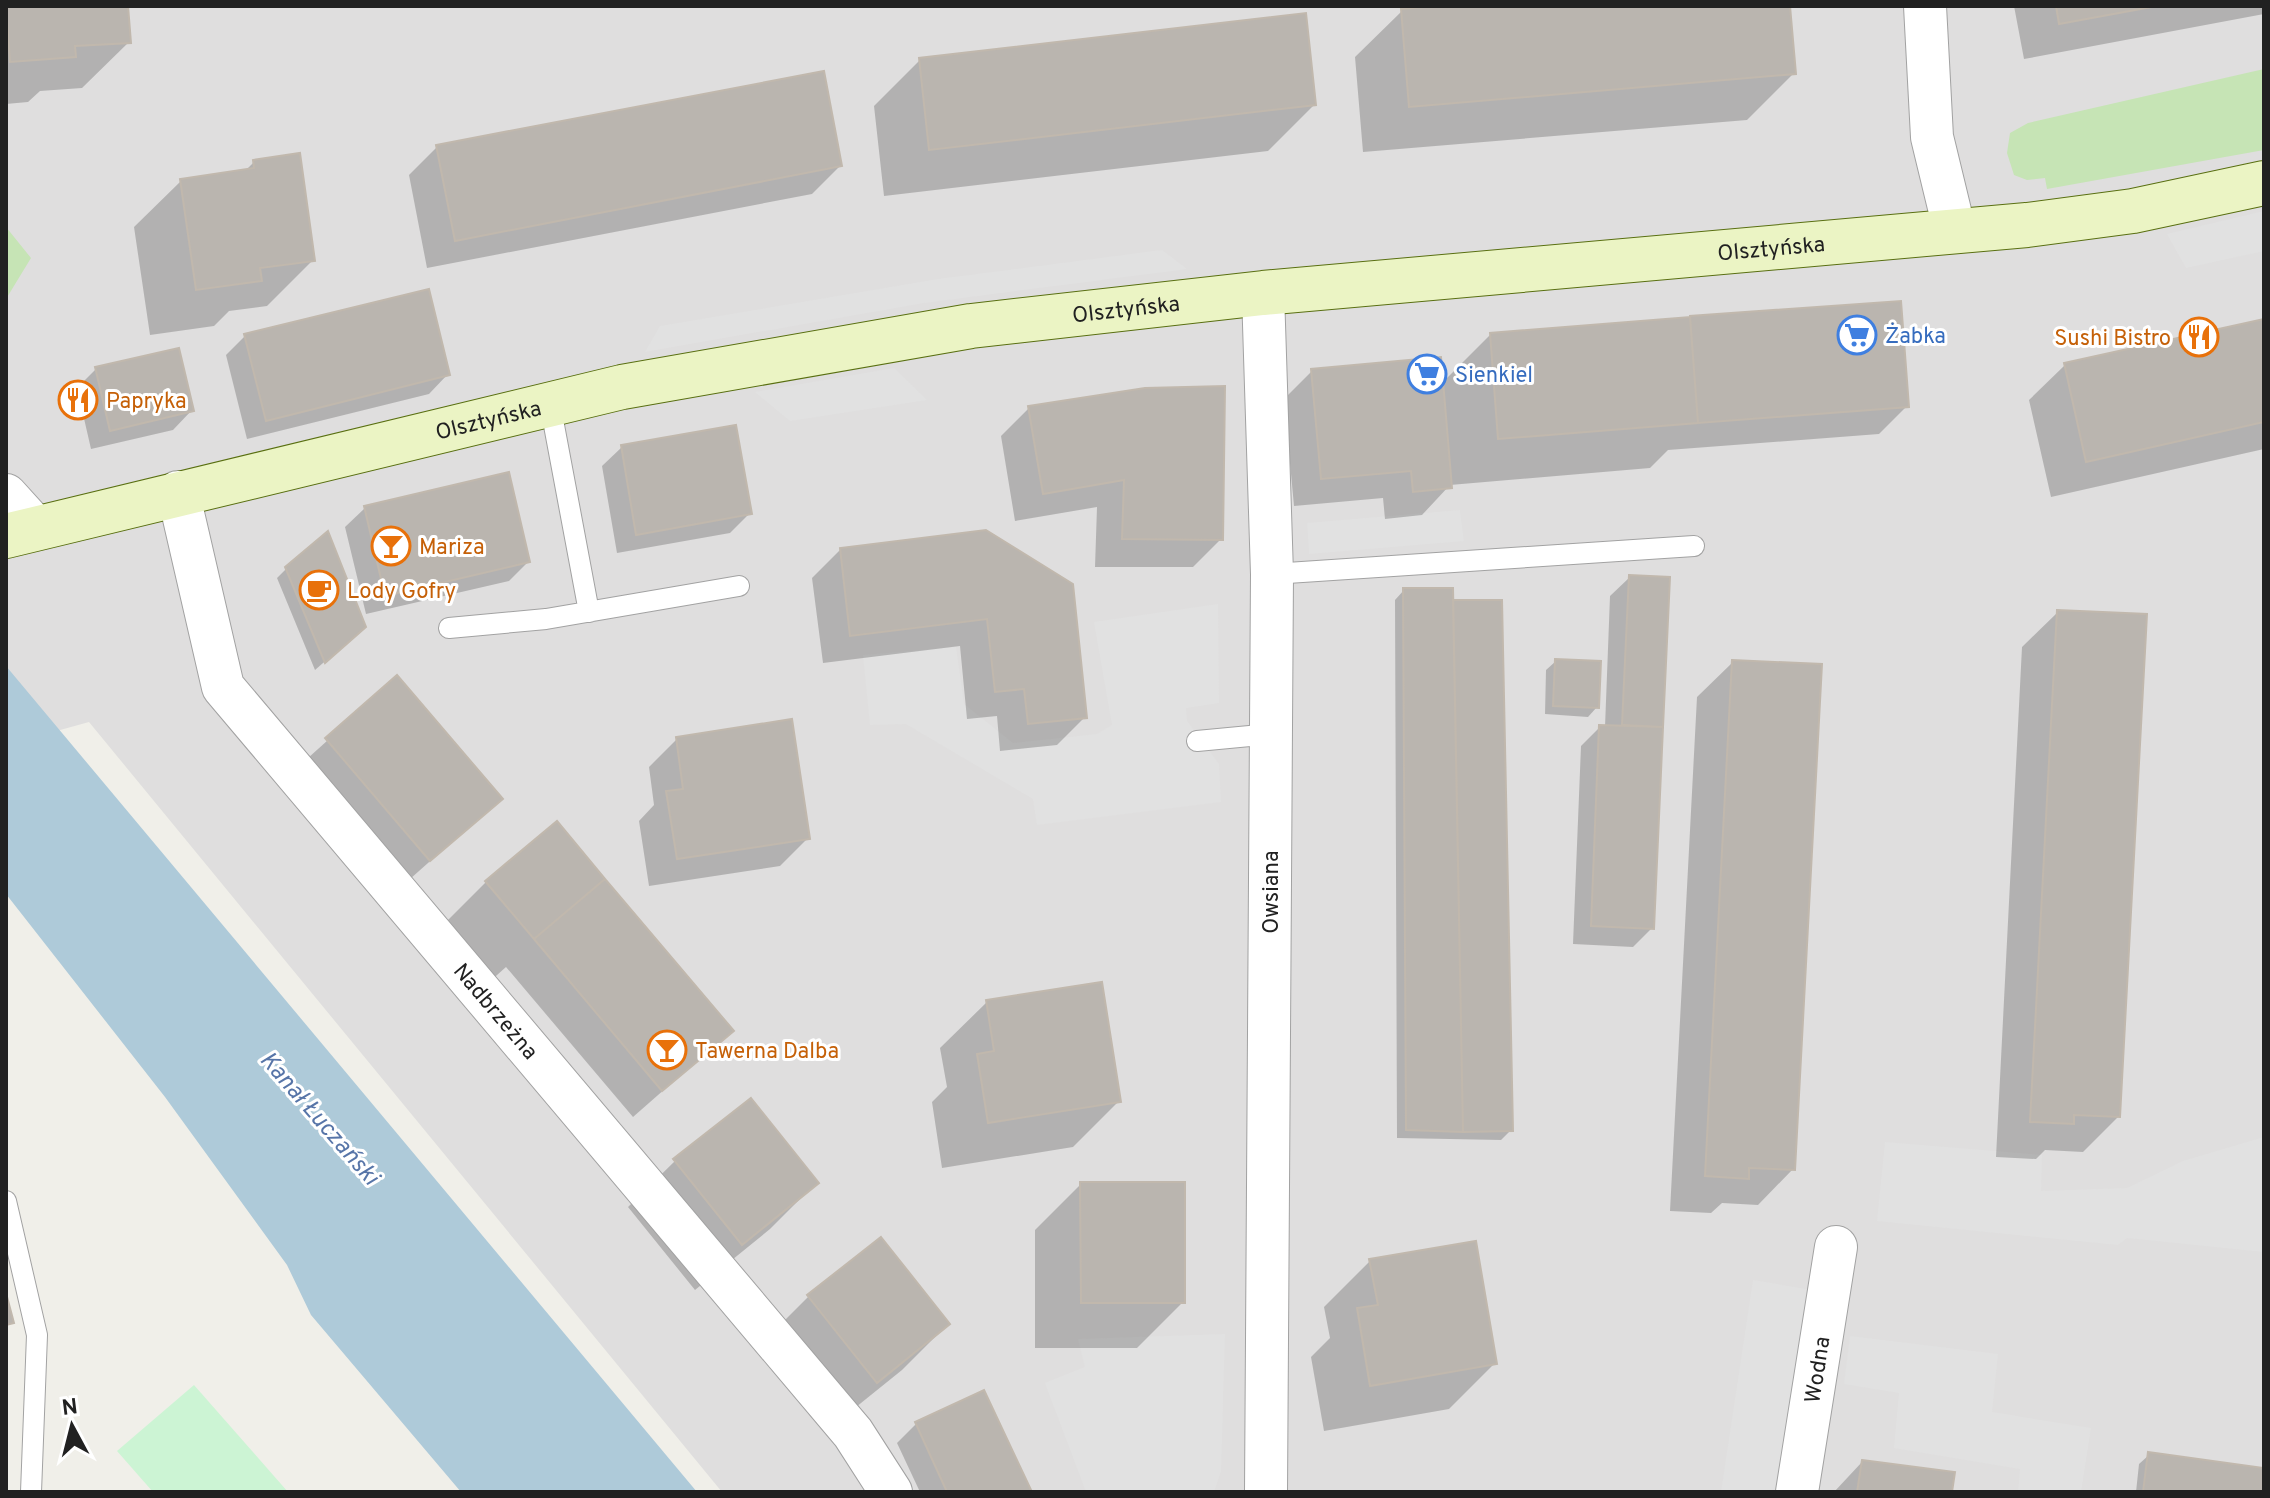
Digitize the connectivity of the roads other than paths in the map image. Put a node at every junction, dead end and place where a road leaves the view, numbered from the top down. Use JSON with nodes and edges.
{"nodes":[{"id":1,"x":1925,"y":6,"type":"edge"},
{"id":2,"x":2264,"y":183,"type":"edge"},
{"id":3,"x":1955,"y":232,"type":"junction"},
{"id":4,"x":1263,"y":293,"type":"junction"},
{"id":5,"x":550,"y":404,"type":"junction"},
{"id":6,"x":178,"y":492,"type":"junction"},
{"id":7,"x":6,"y":495,"type":"edge"},
{"id":8,"x":21,"y":532,"type":"edge"},
{"id":9,"x":1694,"y":546,"type":"dead end"},
{"id":10,"x":1272,"y":574,"type":"junction"},
{"id":11,"x":739,"y":586,"type":"dead end"},
{"id":12,"x":589,"y":612,"type":"junction"},
{"id":13,"x":449,"y":628,"type":"dead end"},
{"id":14,"x":1271,"y":734,"type":"junction"},
{"id":15,"x":1197,"y":741,"type":"dead end"},
{"id":16,"x":6,"y":1201,"type":"edge"},
{"id":17,"x":1836,"y":1247,"type":"dead end"},
{"id":18,"x":31,"y":1492,"type":"edge"},
{"id":19,"x":891,"y":1492,"type":"edge"},
{"id":20,"x":1266,"y":1492,"type":"edge"},
{"id":21,"x":1797,"y":1492,"type":"edge"}],
"edges":[{"from":1,"to":3,"type":"street"},
{"from":2,"to":3,"type":"street","name":"Olsztyńska"},
{"from":3,"to":4,"type":"street","name":"Olsztyńska"},
{"from":4,"to":5,"type":"street","name":"Olsztyńska"},
{"from":4,"to":10,"type":"street","name":"Owsiana"},
{"from":5,"to":6,"type":"street","name":"Olsztyńska"},
{"from":5,"to":12,"type":"lane"},
{"from":6,"to":8,"type":"street","name":"Olsztyńska"},
{"from":6,"to":19,"type":"street","name":"Nadbrzeżna"},
{"from":7,"to":8,"type":"street"},
{"from":9,"to":10,"type":"lane"},
{"from":10,"to":14,"type":"street","name":"Owsiana"},
{"from":11,"to":12,"type":"lane"},
{"from":12,"to":13,"type":"lane"},
{"from":14,"to":15,"type":"lane"},
{"from":14,"to":20,"type":"street","name":"Owsiana"},
{"from":16,"to":18,"type":"lane"},
{"from":17,"to":21,"type":"street","name":"Wodna"}]}
